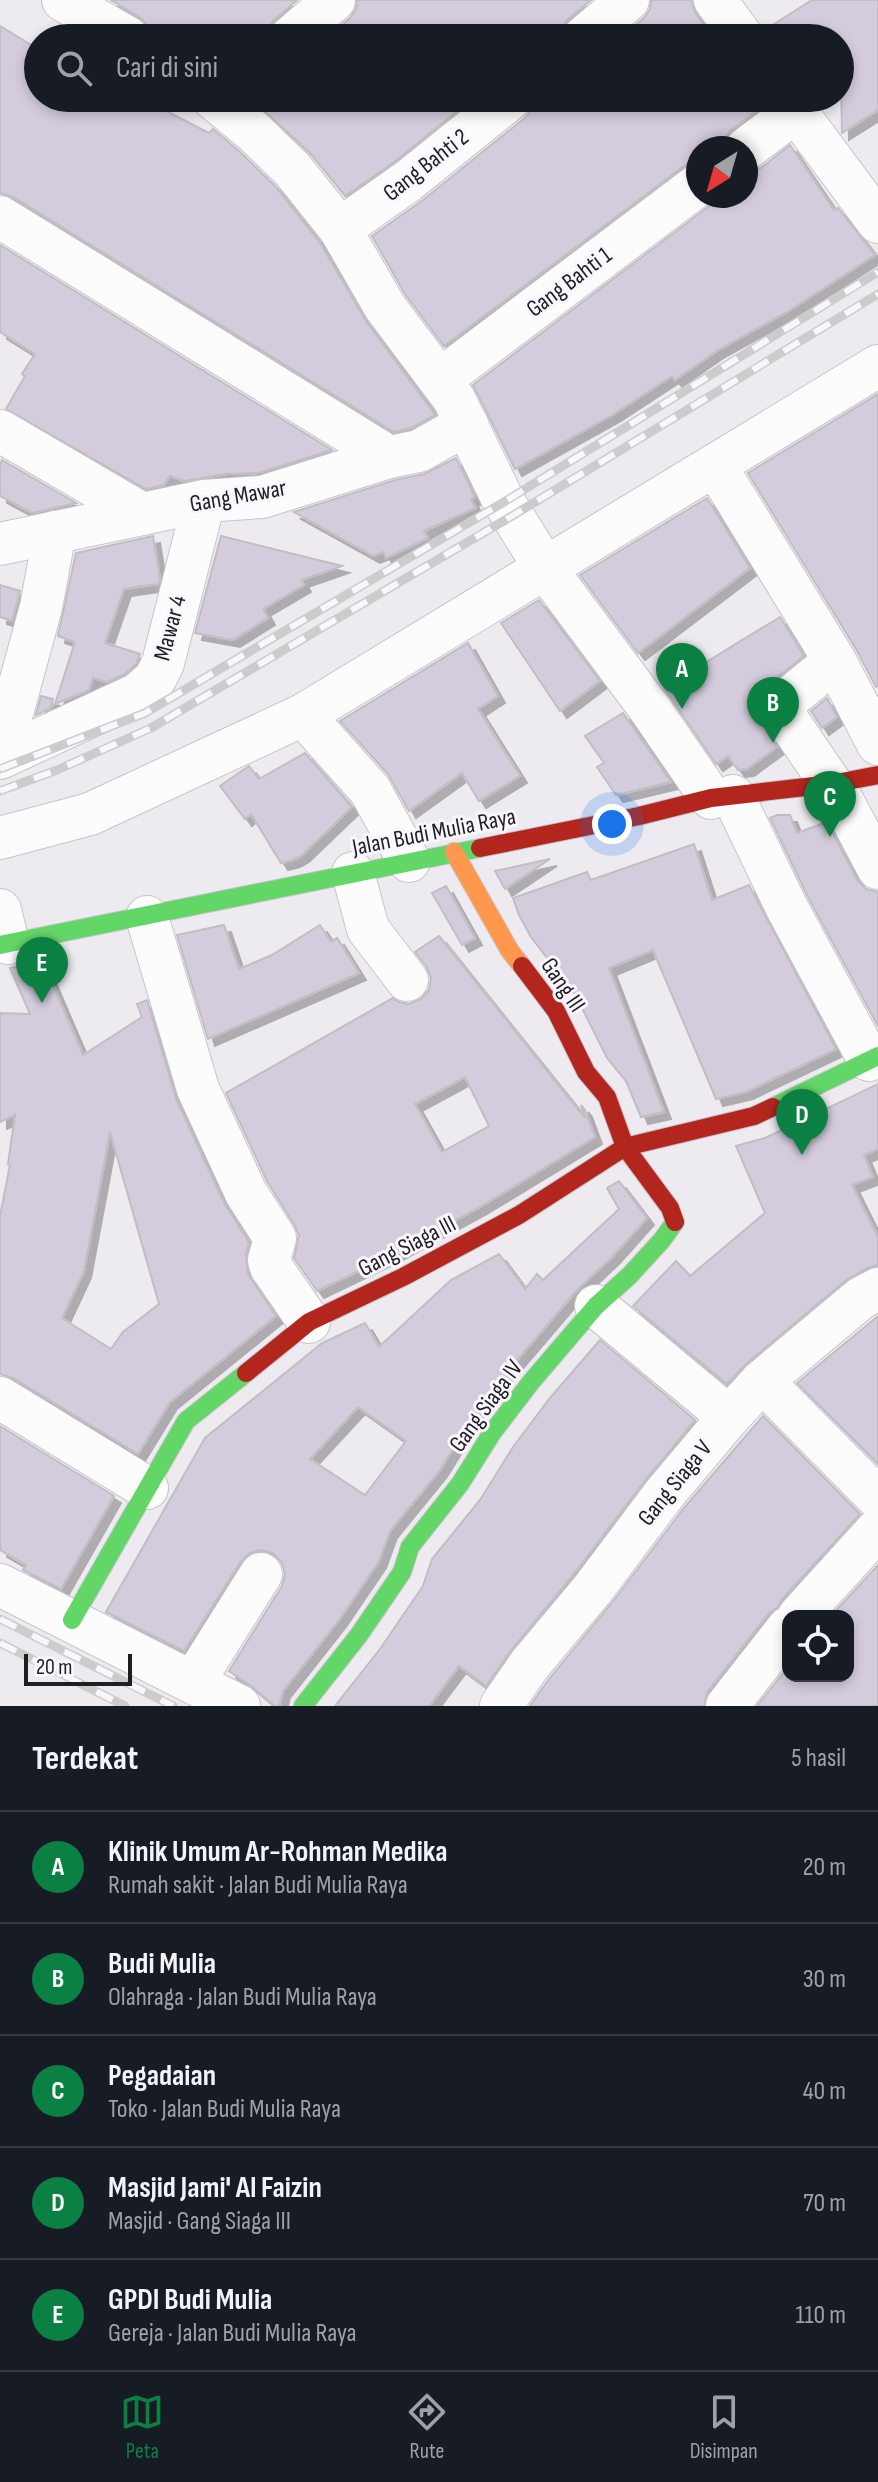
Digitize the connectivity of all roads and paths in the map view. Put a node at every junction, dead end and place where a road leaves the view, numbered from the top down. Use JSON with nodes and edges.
{"nodes":[{"id":1,"x":63,"y":0,"type":"edge"},
{"id":2,"x":334,"y":0,"type":"edge"},
{"id":3,"x":628,"y":0,"type":"edge"},
{"id":4,"x":715,"y":0,"type":"edge"},
{"id":5,"x":104,"y":24,"type":"edge"},
{"id":6,"x":306,"y":24,"type":"edge"},
{"id":7,"x":600,"y":24,"type":"edge"},
{"id":8,"x":733,"y":24,"type":"edge"},
{"id":9,"x":231,"y":112,"type":"edge"},
{"id":10,"x":494,"y":112,"type":"edge"},
{"id":11,"x":784,"y":112,"type":"edge"},
{"id":12,"x":796,"y":112,"type":"edge"},
{"id":13,"x":758,"y":137,"type":"edge"},
{"id":14,"x":686,"y":194,"type":"edge"},
{"id":15,"x":0,"y":217,"type":"edge"},
{"id":16,"x":878,"y":222,"type":"edge"},
{"id":17,"x":340,"y":229,"type":"junction"},
{"id":18,"x":878,"y":366,"type":"edge"},
{"id":19,"x":441,"y":379,"type":"junction"},
{"id":20,"x":467,"y":424,"type":"junction"},
{"id":21,"x":0,"y":431,"type":"edge"},
{"id":22,"x":389,"y":457,"type":"junction"},
{"id":23,"x":715,"y":465,"type":"junction"},
{"id":24,"x":204,"y":501,"type":"junction"},
{"id":25,"x":142,"y":514,"type":"junction"},
{"id":26,"x":55,"y":532,"type":"junction"},
{"id":27,"x":0,"y":544,"type":"edge"},
{"id":28,"x":545,"y":568,"type":"junction"},
{"id":29,"x":835,"y":661,"type":"junction"},
{"id":30,"x":303,"y":715,"type":"junction"},
{"id":31,"x":878,"y":744,"type":"edge"},
{"id":32,"x":0,"y":758,"type":"edge"},
{"id":33,"x":878,"y":775,"type":"edge"},
{"id":34,"x":831,"y":784,"type":"junction"},
{"id":35,"x":722,"y":797,"type":"junction"},
{"id":36,"x":3,"y":825,"type":"edge"},
{"id":37,"x":454,"y":852,"type":"junction"},
{"id":38,"x":409,"y":861,"type":"junction"},
{"id":39,"x":878,"y":868,"type":"edge"},
{"id":40,"x":353,"y":873,"type":"junction"},
{"id":41,"x":147,"y":917,"type":"junction"},
{"id":42,"x":3,"y":933,"type":"edge"},
{"id":43,"x":407,"y":980,"type":"dead end"},
{"id":44,"x":874,"y":1058,"type":"edge"},
{"id":45,"x":625,"y":1147,"type":"junction"},
{"id":46,"x":878,"y":1289,"type":"edge"},
{"id":47,"x":596,"y":1306,"type":"junction"},
{"id":48,"x":309,"y":1322,"type":"junction"},
{"id":49,"x":762,"y":1381,"type":"junction"},
{"id":50,"x":0,"y":1398,"type":"edge"},
{"id":51,"x":729,"y":1417,"type":"junction"},
{"id":52,"x":147,"y":1488,"type":"junction"},
{"id":53,"x":878,"y":1498,"type":"edge"},
{"id":54,"x":878,"y":1529,"type":"edge"},
{"id":55,"x":261,"y":1574,"type":"dead end"},
{"id":56,"x":0,"y":1585,"type":"edge"},
{"id":57,"x":804,"y":1610,"type":"edge"},
{"id":58,"x":72,"y":1620,"type":"junction"},
{"id":59,"x":782,"y":1636,"type":"edge"},
{"id":60,"x":194,"y":1681,"type":"junction"},
{"id":61,"x":239,"y":1706,"type":"edge"},
{"id":62,"x":303,"y":1706,"type":"edge"},
{"id":63,"x":501,"y":1706,"type":"edge"},
{"id":64,"x":727,"y":1706,"type":"edge"}],
"edges":[{"from":1,"to":5,"type":"street"},
{"from":2,"to":6,"type":"street"},
{"from":3,"to":7,"type":"street"},
{"from":4,"to":8,"type":"street"},
{"from":9,"to":17,"type":"street"},
{"from":10,"to":17,"type":"street","name":"Gang Bahti 2"},
{"from":11,"to":13,"type":"street"},
{"from":12,"to":16,"type":"street"},
{"from":14,"to":19,"type":"street","name":"Gang Bahti 1"},
{"from":15,"to":22,"type":"street"},
{"from":17,"to":19,"type":"street"},
{"from":18,"to":23,"type":"street"},
{"from":19,"to":20,"type":"street"},
{"from":20,"to":22,"type":"street","name":"Gang Mawar"},
{"from":20,"to":28,"type":"street"},
{"from":21,"to":25,"type":"street"},
{"from":22,"to":24,"type":"street","name":"Gang Mawar"},
{"from":23,"to":28,"type":"street"},
{"from":23,"to":29,"type":"street"},
{"from":24,"to":25,"type":"street","name":"Gang Mawar"},
{"from":24,"to":32,"type":"street","name":"Mawar 4"},
{"from":25,"to":26,"type":"street","name":"Gang Mawar"},
{"from":26,"to":27,"type":"street","name":"Gang Mawar"},
{"from":26,"to":32,"type":"street"},
{"from":28,"to":30,"type":"street"},
{"from":28,"to":35,"type":"street"},
{"from":29,"to":31,"type":"street"},
{"from":29,"to":34,"type":"street"},
{"from":30,"to":36,"type":"street"},
{"from":30,"to":38,"type":"street"},
{"from":33,"to":34,"type":"street","name":"Jalan Budi Mulia Raya"},
{"from":34,"to":35,"type":"street","name":"Jalan Budi Mulia Raya"},
{"from":34,"to":39,"type":"street"},
{"from":35,"to":37,"type":"street","name":"Jalan Budi Mulia Raya"},
{"from":35,"to":44,"type":"street"},
{"from":37,"to":38,"type":"street","name":"Jalan Budi Mulia Raya"},
{"from":37,"to":45,"type":"street","name":"Gang III"},
{"from":38,"to":40,"type":"street","name":"Jalan Budi Mulia Raya"},
{"from":40,"to":41,"type":"street","name":"Jalan Budi Mulia Raya"},
{"from":40,"to":43,"type":"street"},
{"from":41,"to":42,"type":"street","name":"Jalan Budi Mulia Raya"},
{"from":41,"to":48,"type":"street"},
{"from":44,"to":45,"type":"street","name":"Gang Siaga III"},
{"from":45,"to":47,"type":"street","name":"Gang Siaga IV"},
{"from":45,"to":48,"type":"street","name":"Gang Siaga III"},
{"from":46,"to":49,"type":"street","name":"Gang Siaga V"},
{"from":47,"to":51,"type":"street"},
{"from":47,"to":62,"type":"street","name":"Gang Siaga IV"},
{"from":48,"to":52,"type":"street","name":"Gang Siaga III"},
{"from":49,"to":51,"type":"street","name":"Gang Siaga V"},
{"from":49,"to":53,"type":"street"},
{"from":50,"to":52,"type":"street"},
{"from":51,"to":63,"type":"street","name":"Gang Siaga V"},
{"from":52,"to":58,"type":"street","name":"Gang Siaga III"},
{"from":54,"to":57,"type":"street"},
{"from":55,"to":60,"type":"street"},
{"from":56,"to":58,"type":"street"},
{"from":58,"to":60,"type":"street"},
{"from":59,"to":64,"type":"street"},
{"from":60,"to":61,"type":"street"}]}
